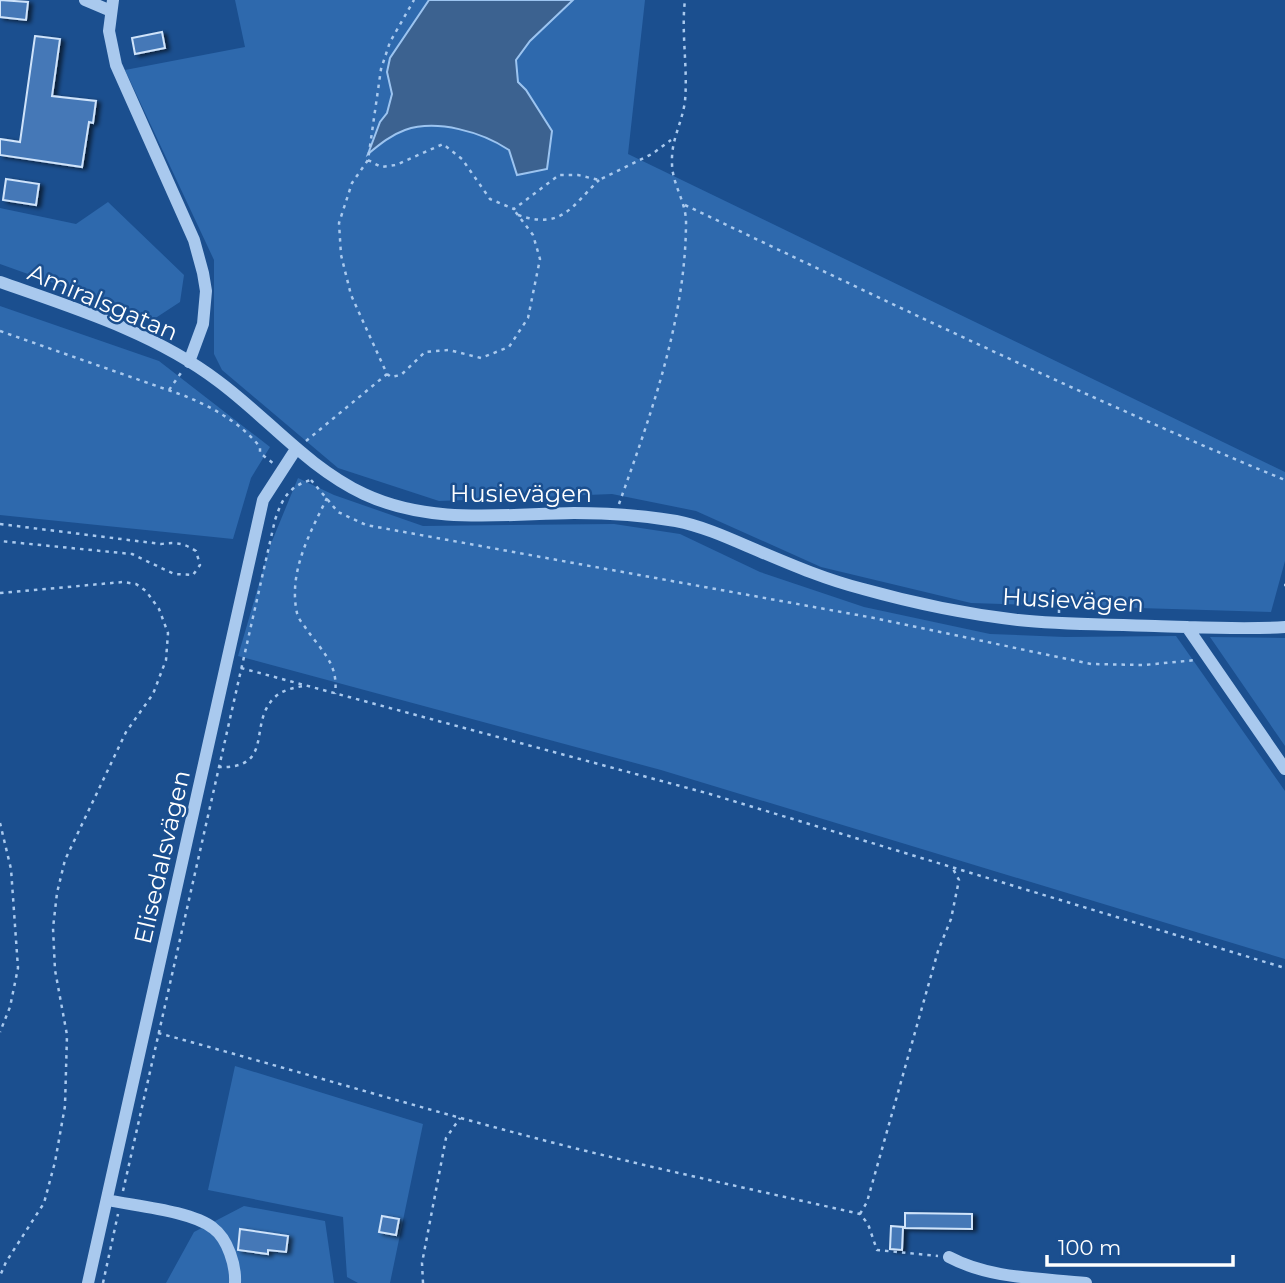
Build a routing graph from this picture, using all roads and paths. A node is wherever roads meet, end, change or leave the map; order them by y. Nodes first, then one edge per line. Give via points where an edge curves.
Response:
1 (85, 0) edge
2 (414, 0) edge
3 (685, 0) edge
4 (112, 6) edge
5 (672, 140) junction
6 (368, 160) junction
7 (599, 180) junction
8 (685, 205) junction
9 (514, 209) junction
10 (519, 215) junction
11 (0, 282) edge
12 (0, 331) edge
13 (189, 362) junction
14 (387, 374) junction
15 (169, 390) junction
16 (296, 449) junction
17 (283, 470) junction
18 (311, 480) dead end
19 (1285, 480) edge
20 (327, 499) junction
21 (619, 514) junction
22 (0, 524) edge
23 (0, 541) edge
24 (0, 593) edge
25 (1059, 596) dead end
26 (1058, 623) junction
27 (1187, 626) junction
28 (1285, 627) edge
29 (1207, 656) junction
30 (241, 668) junction
31 (303, 685) junction
32 (335, 694) junction
33 (218, 767) junction
34 (1285, 769) edge
35 (0, 823) edge
36 (952, 867) junction
37 (1285, 968) edge
38 (145, 1030) junction
39 (0, 1032) edge
40 (159, 1033) junction
41 (460, 1118) junction
42 (114, 1201) junction
43 (860, 1214) junction
44 (949, 1256) joint
45 (0, 1276) edge
46 (88, 1283) edge
47 (103, 1283) edge
48 (235, 1283) edge
49 (423, 1283) edge
50 (1086, 1283) edge

1 - 4 street
2 - 6 path via 381,69
3 - 5 path via 685,101
4 - 13 street via 109,31 116,65 194,240 203,273 203,324
5 - 7 path
5 - 8 path via 672,168
6 - 9 path via 381,167 396,165 443,144 462,159 490,199
6 - 14 path via 352,183 339,223 341,255 351,295
7 - 9 path via 559,175
7 - 10 path via 560,218 536,221
8 - 19 path via 1017,364
8 - 21 path via 676,314 655,401
9 - 10 path
10 - 14 path via 533,235 540,259 528,318 509,347 481,358 449,350 425,352 401,374
11 - 13 street, Amiralsgatan via 126,330
12 - 15 path
13 - 15 path
13 - 16 street, Husievägen via 252,408
14 - 16 path
15 - 17 path via 228,419
16 - 17 street, Elisedalsvägen
16 - 21 street, Husievägen via 363,493 412,510 467,516
17 - 30 path via 300,483 289,490 275,520
17 - 38 street, Elisedalsvägen via 263,500
18 - 20 path
20 - 29 path via 344,516 366,525 874,618 1091,664 1144,666
20 - 32 path via 301,553 297,615 332,665 337,678
21 - 26 street, Husievägen via 712,531 863,590 980,615
22 - 23 path via 173,542 196,551 200,565 192,575 174,574 132,554
24 - 45 path via 136,584 154,601 168,634 166,660 153,694 126,732 65,860 53,928 55,971 67,1035 65,1106 44,1203
25 - 26 path
26 - 27 street, Husievägen
27 - 28 street, Husievägen
27 - 29 street
29 - 34 street
30 - 31 path
30 - 33 path
31 - 32 path
31 - 33 path via 273,699 250,760
32 - 36 path via 710,794
33 - 40 path
35 - 39 path via 10,869 18,968
36 - 37 path
36 - 43 path via 959,880 951,919
38 - 40 path
38 - 42 street, Elisedalsvägen
40 - 41 path
40 - 42 path
41 - 43 path
41 - 49 path via 446,1139 422,1263
42 - 46 street, Elisedalsvägen
42 - 47 path
42 - 48 street via 193,1217 214,1228 232,1259
43 - 44 path via 877,1250
44 - 50 street via 966,1266 1001,1274

